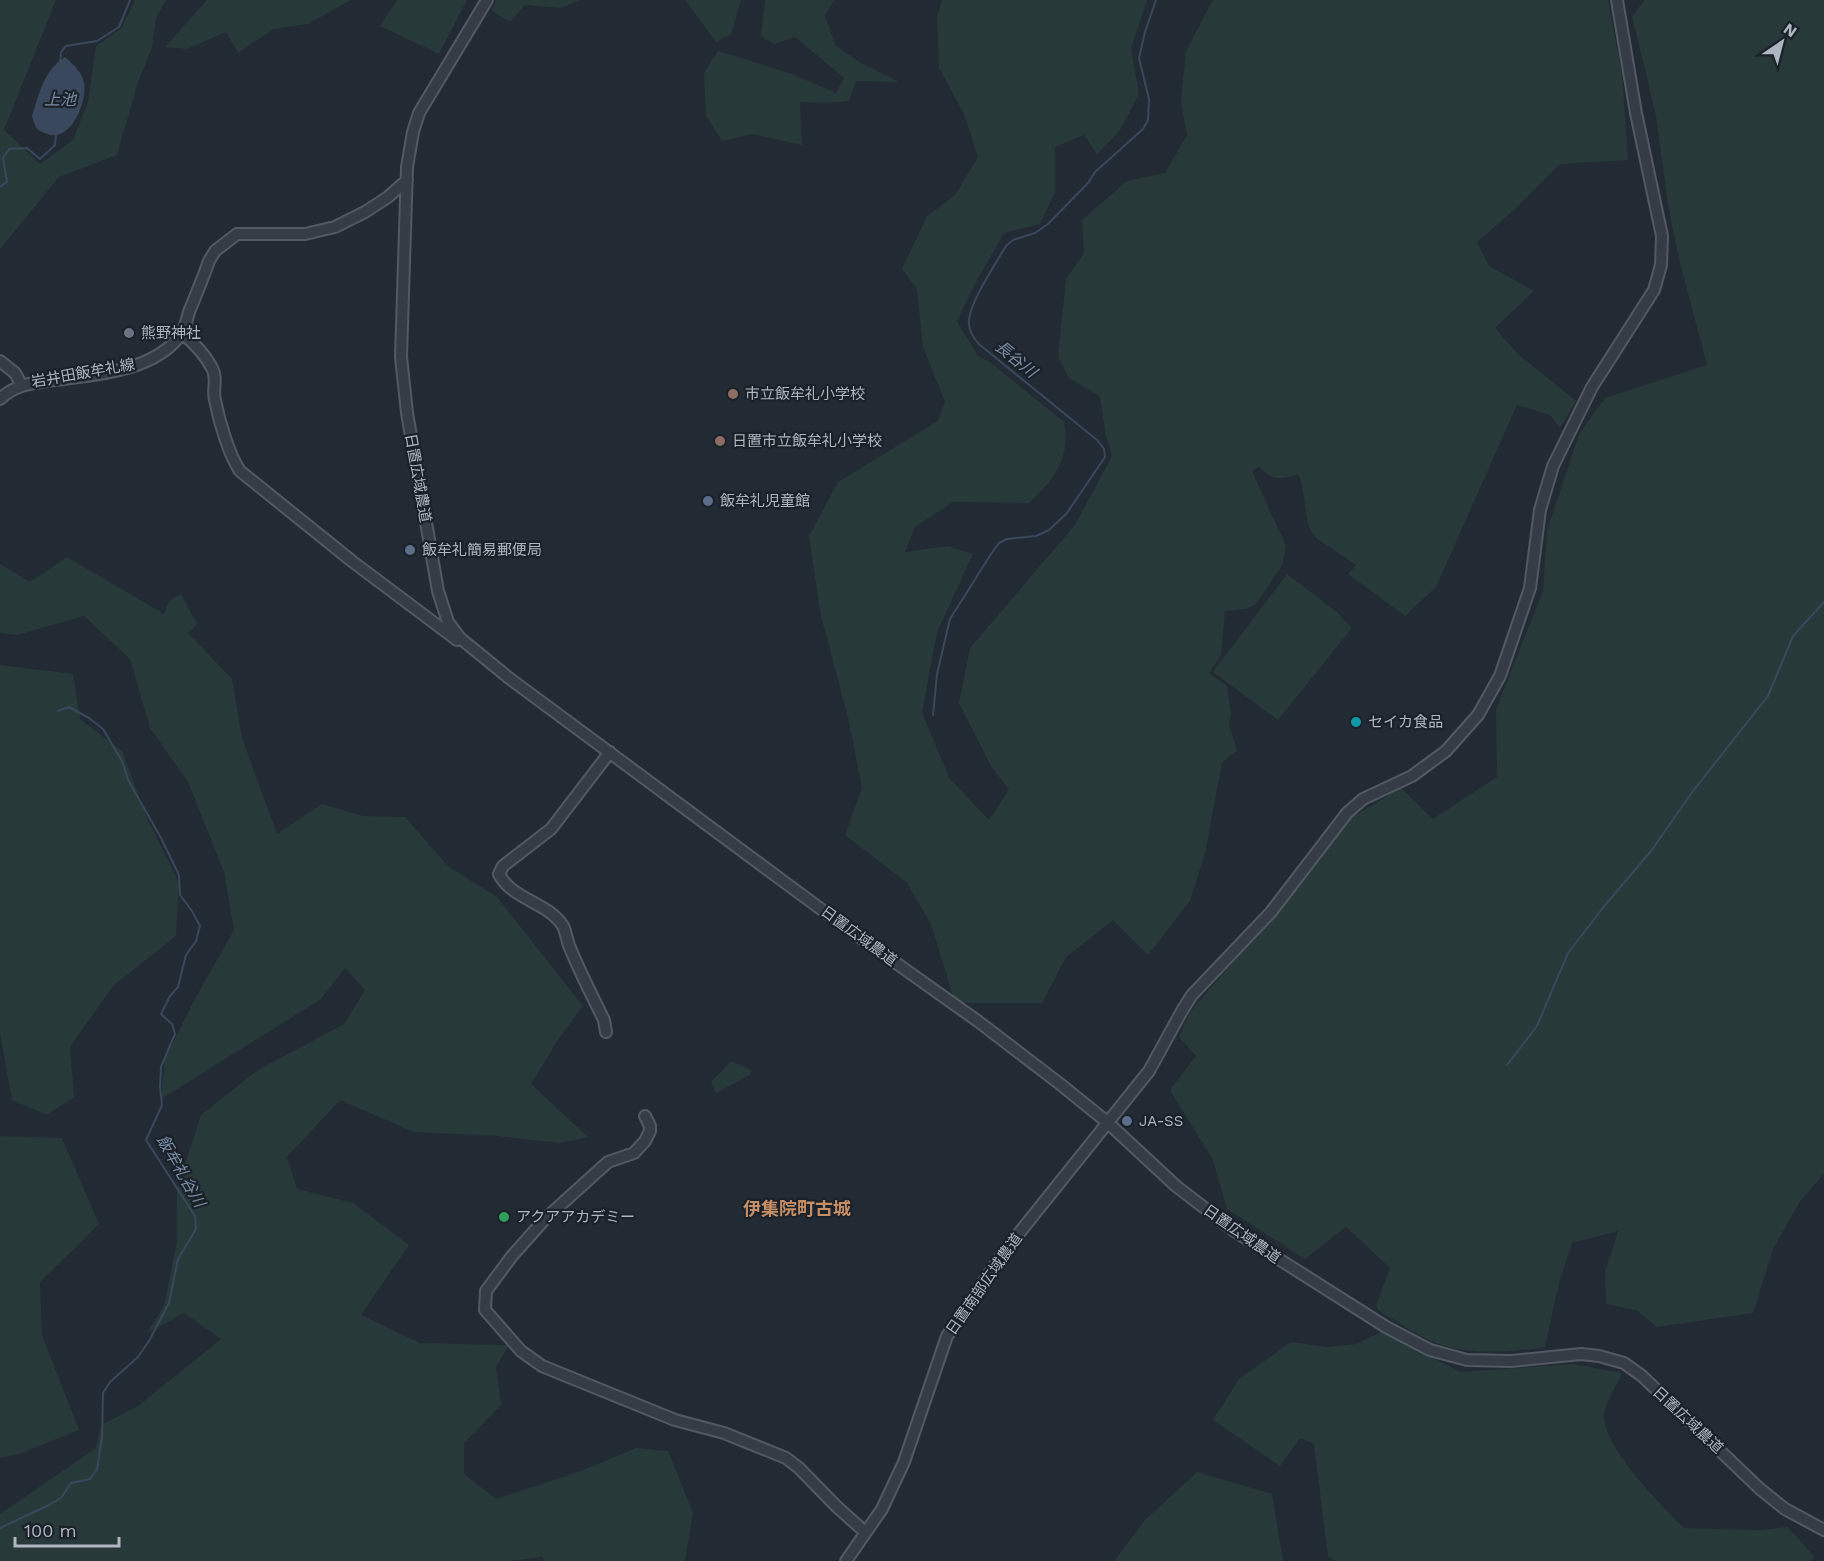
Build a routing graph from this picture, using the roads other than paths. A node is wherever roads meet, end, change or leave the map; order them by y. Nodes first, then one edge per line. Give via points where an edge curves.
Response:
1 (487, 0) edge
2 (1617, 0) edge
3 (407, 180) junction
4 (182, 333) junction
5 (0, 361) edge
6 (21, 384) junction
7 (0, 399) edge
8 (442, 624) junction
9 (610, 752) junction
10 (606, 1032) dead end
11 (645, 1116) dead end
12 (1107, 1122) junction
13 (1824, 1530) edge
14 (866, 1532) junction
15 (846, 1561) edge

1 - 3 street, 日置広域農道 via 419,112 409,151
2 - 12 street, 日置南部広域農道 via 1662,236 1661,265 1650,297 1592,387 1553,466 1540,510 1530,588 1500,676 1478,715 1446,751 1412,776 1363,799 1347,813 1271,912 1192,995 1149,1071
3 - 4 street, 岩井田飯牟礼線 via 373,207 335,227 305,234 237,234 215,251 209,261
3 - 8 street, 日置広域農道 via 402,374
4 - 6 street, 岩井田飯牟礼線 via 167,350 137,365
4 - 8 street, 日置広域農道 via 214,370 214,398 230,457 240,471 362,569
5 - 6 street
6 - 7 street, 岩井田飯牟礼線
8 - 9 street, 日置広域農道
9 - 10 street via 551,829 503,866 499,874 512,891 551,914 563,926
9 - 12 street, 日置広域農道 via 979,1022
11 - 14 street via 650,1126 645,1141 634,1153 608,1162 545,1219 486,1291 485,1310 521,1351 542,1366 675,1420 724,1433 786,1458
12 - 13 street, 日置広域農道 via 1176,1186 1233,1230 1414,1343 1467,1360 1581,1354 1624,1363 1760,1489 1785,1509
12 - 14 street, 日置南部広域農道 via 1004,1252 947,1336 904,1462 882,1509
14 - 15 street, 日置南部広域農道

